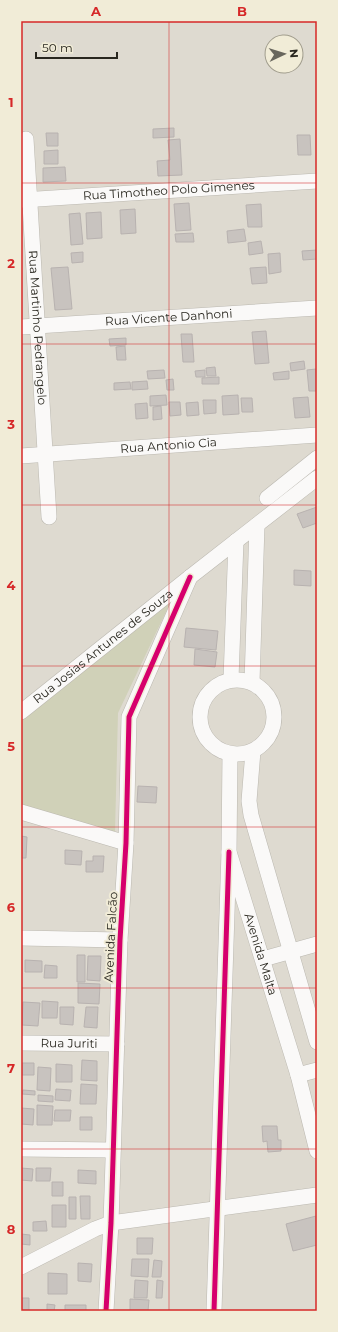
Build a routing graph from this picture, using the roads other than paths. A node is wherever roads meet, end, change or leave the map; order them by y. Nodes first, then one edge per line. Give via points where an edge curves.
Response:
1 (26, 139) dead end
2 (317, 181) edge
3 (26, 200) edge
4 (317, 308) edge
5 (38, 326) junction
6 (21, 327) edge
7 (317, 435) edge
8 (46, 454) junction
9 (21, 456) edge
10 (317, 458) edge
11 (317, 478) edge
12 (267, 498) dead end
13 (49, 517) dead end
14 (257, 525) junction
15 (236, 541) junction
16 (190, 577) junction
17 (232, 679) junction
18 (252, 682) junction
19 (21, 712) edge
20 (253, 751) junction
21 (230, 754) junction
22 (21, 812) edge
23 (126, 843) junction
24 (229, 852) junction
25 (21, 938) edge
26 (120, 940) junction
27 (317, 944) edge
28 (291, 951) junction
29 (263, 959) junction
30 (317, 1042) edge
31 (21, 1043) edge
32 (117, 1044) junction
33 (317, 1070) edge
34 (298, 1075) junction
35 (21, 1149) edge
36 (113, 1150) junction
37 (317, 1151) edge
38 (317, 1196) edge
39 (217, 1209) junction
40 (111, 1223) junction
41 (21, 1267) edge
42 (106, 1311) edge
43 (214, 1311) edge

1 - 3 street, Rua Martinho Pedrangelo
2 - 3 street, Rua Timotheo Polo Gimenes
3 - 5 street, Rua Martinho Pedrangelo
4 - 5 street, Rua Vicente Danhoni
5 - 6 street, Rua Vicente Danhoni
5 - 8 street, Rua Martinho Pedrangelo
7 - 8 street, Rua Antonio Cia
8 - 9 street, Rua Antonio Cia
8 - 13 street, Rua Martinho Pedrangelo
10 - 12 street
11 - 14 street, Rua Josias Antunes de Souza
14 - 15 street, Rua Josias Antunes de Souza
14 - 18 street
15 - 16 street, Rua Josias Antunes de Souza
15 - 17 street
16 - 19 street, Rua Josias Antunes de Souza
16 - 23 street, Avenida Falcão via 129,716
17 - 18 street
17 - 21 street via 216,685 208,694 202,704 200,720 209,742
18 - 20 street via 269,697 273,704 275,720 266,741
20 - 21 street
20 - 28 street via 249,801 251,815
21 - 24 street, Avenida Malta
22 - 23 street
23 - 26 street, Avenida Falcão
24 - 29 street, Avenida Malta
24 - 39 street
25 - 26 street
26 - 32 street, Avenida Falcão
27 - 28 street
28 - 29 street
28 - 30 street
29 - 34 street, Avenida Malta
31 - 32 street, Rua Juriti
32 - 36 street, Avenida Falcão
33 - 34 street
34 - 37 street, Avenida Malta
35 - 36 street
36 - 40 street, Avenida Falcão
38 - 39 street
39 - 40 street
39 - 43 street
40 - 41 street
40 - 42 street, Avenida Falcão

